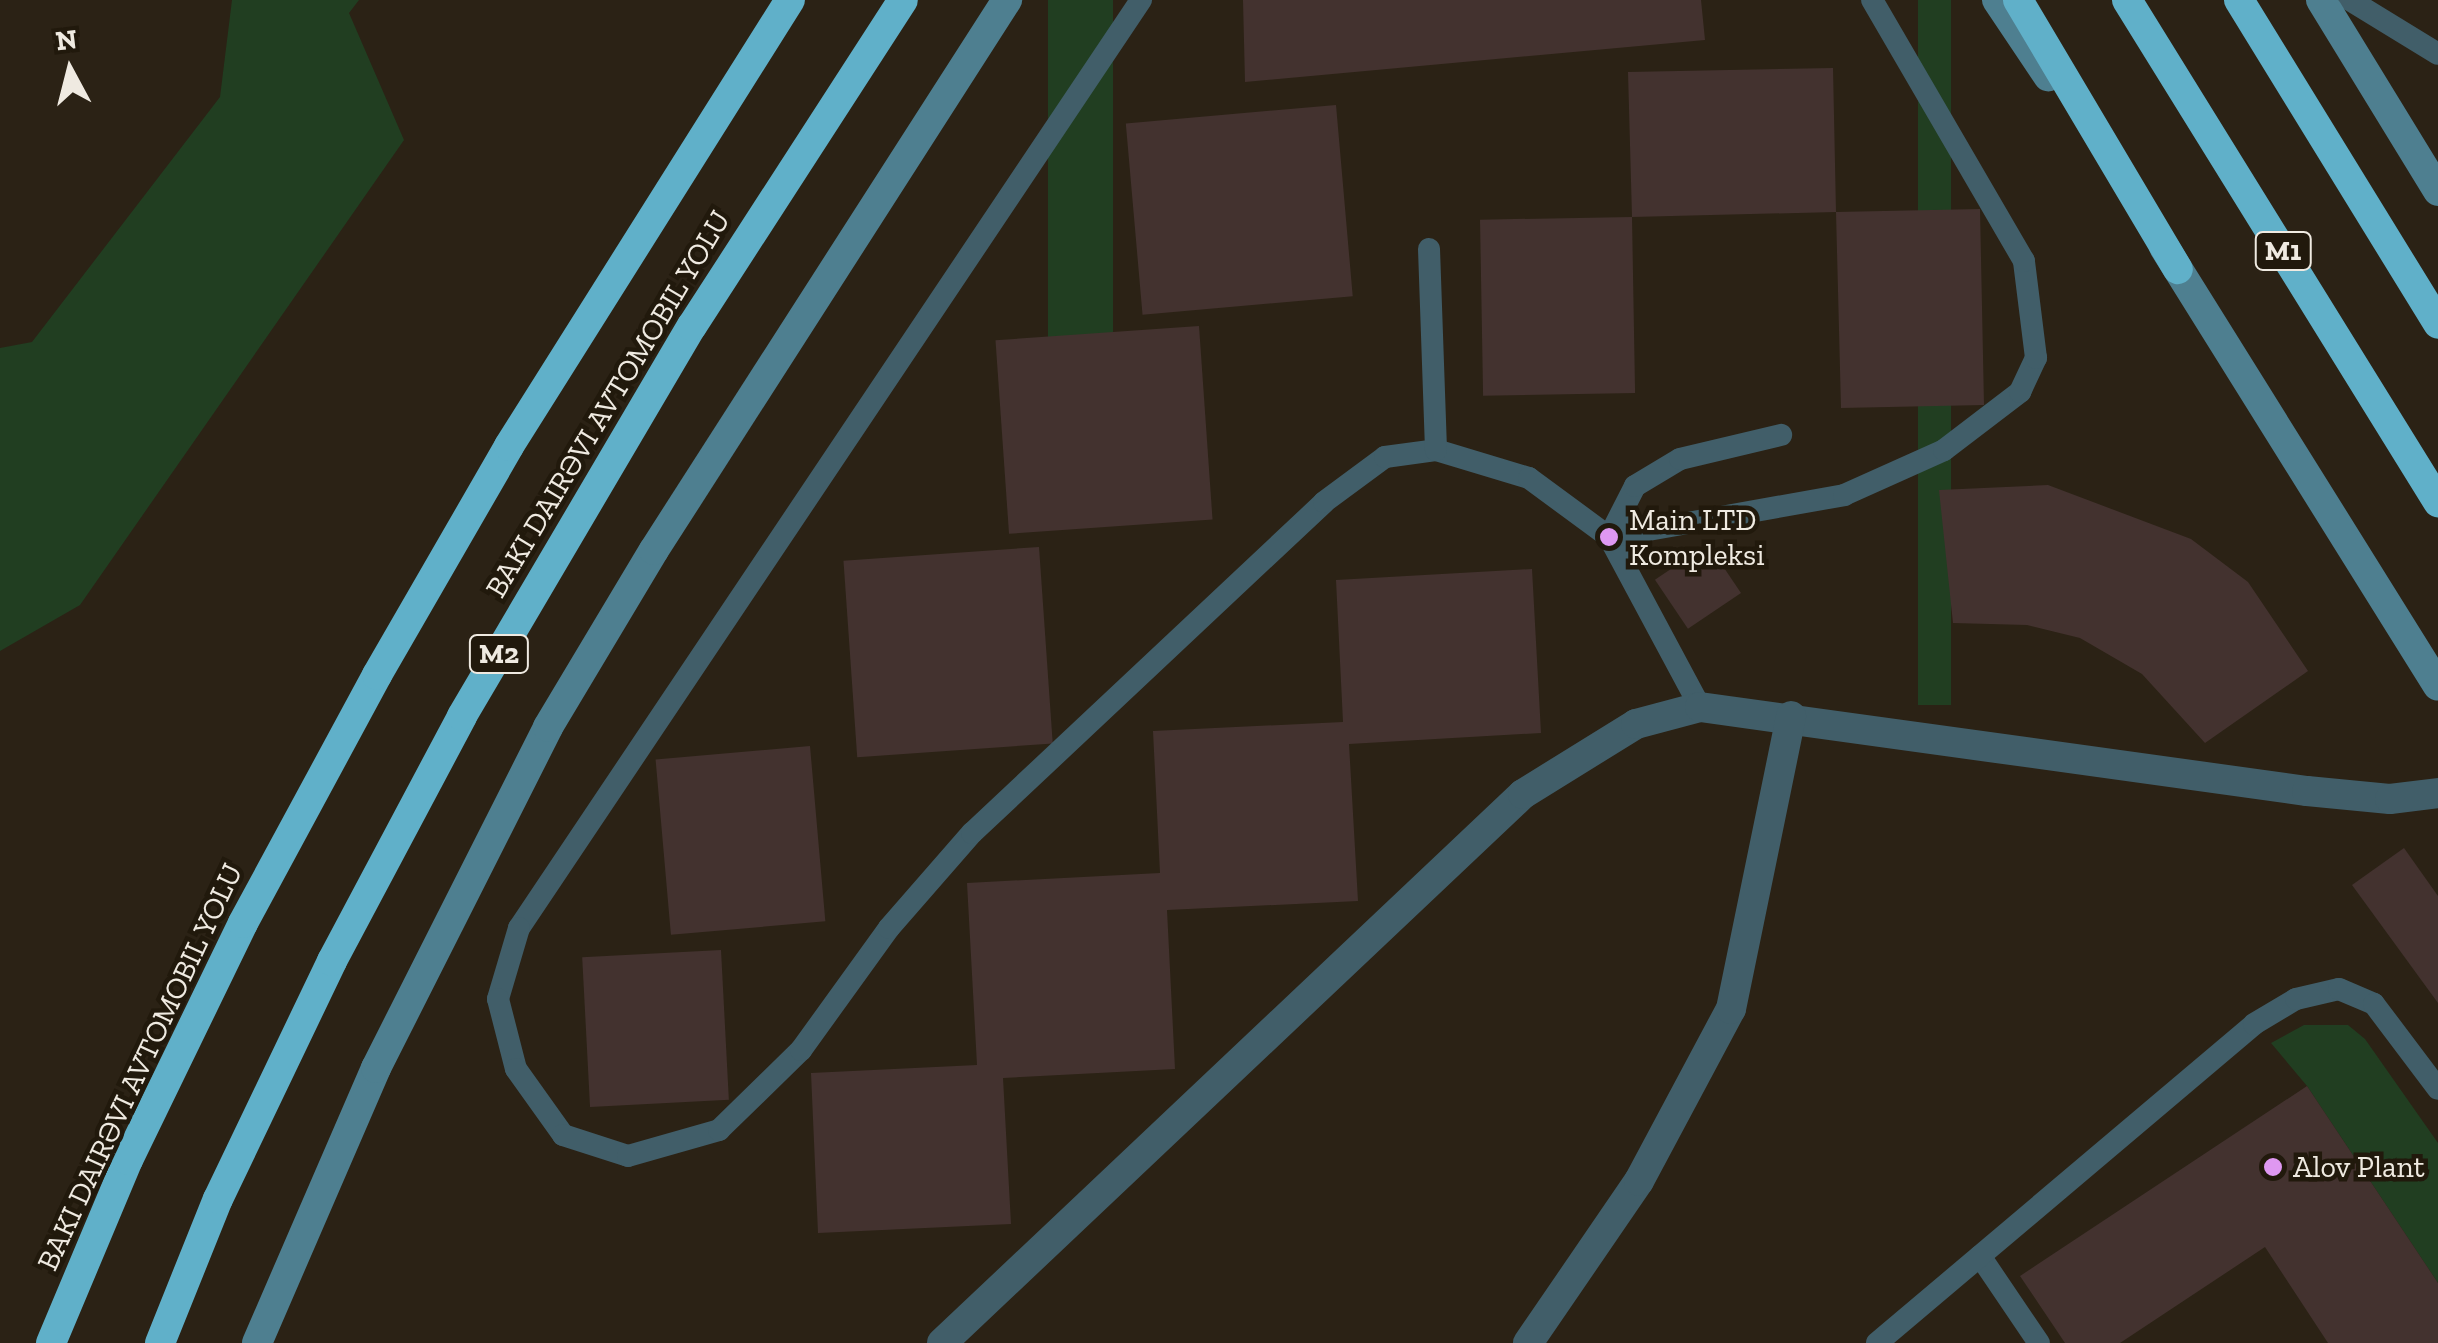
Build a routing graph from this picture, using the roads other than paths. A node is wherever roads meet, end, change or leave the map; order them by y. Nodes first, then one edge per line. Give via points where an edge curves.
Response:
1 (790, 0) edge
2 (903, 0) edge
3 (1007, 0) edge
4 (1141, 0) edge
5 (1872, 0) edge
6 (1997, 0) edge
7 (2018, 0) edge
8 (2128, 0) edge
9 (2239, 0) edge
10 (2320, 0) edge
11 (2350, 0) edge
12 (2438, 54) edge
13 (2438, 190) edge
14 (1430, 249) dead end
15 (2178, 269) junction
16 (2438, 324) edge
17 (1781, 435) dead end
18 (1436, 450) junction
19 (2438, 502) edge
20 (1609, 536) junction
21 (2438, 686) edge
22 (1700, 707) junction
23 (1791, 716) junction
24 (2438, 793) edge
25 (2438, 1089) edge
26 (1980, 1256) junction
27 (948, 1341) edge
28 (50, 1343) edge
29 (160, 1343) edge
30 (257, 1343) edge
31 (1528, 1343) edge
32 (1877, 1343) edge
33 (2039, 1343) edge

1 - 28 highway via 508,446 377,675 227,957 128,1160
2 - 29 highway, M2 via 692,326 462,716 324,978 218,1200
3 - 30 main road via 548,727 376,1068
4 - 18 lane via 519,928 498,999 516,1069 563,1135 628,1156 719,1130 801,1050 889,928 972,833 1324,502 1385,457
5 - 20 lane via 2024,261 2036,358 2020,392 1944,450 1844,494
6 - 15 main road
7 - 15 highway
8 - 19 highway, M1
9 - 16 highway
10 - 13 main road
11 - 12 lane
14 - 18 lane
15 - 21 main road
17 - 20 lane via 1680,460 1635,486
18 - 20 lane via 1529,478
20 - 22 lane
22 - 23 street
22 - 27 street via 1636,724 1523,794
23 - 24 street via 2307,791 2390,799
23 - 31 street via 1731,1008 1639,1180
25 - 26 lane via 2374,1004 2339,989 2296,999 2254,1024
26 - 32 lane
26 - 33 lane

